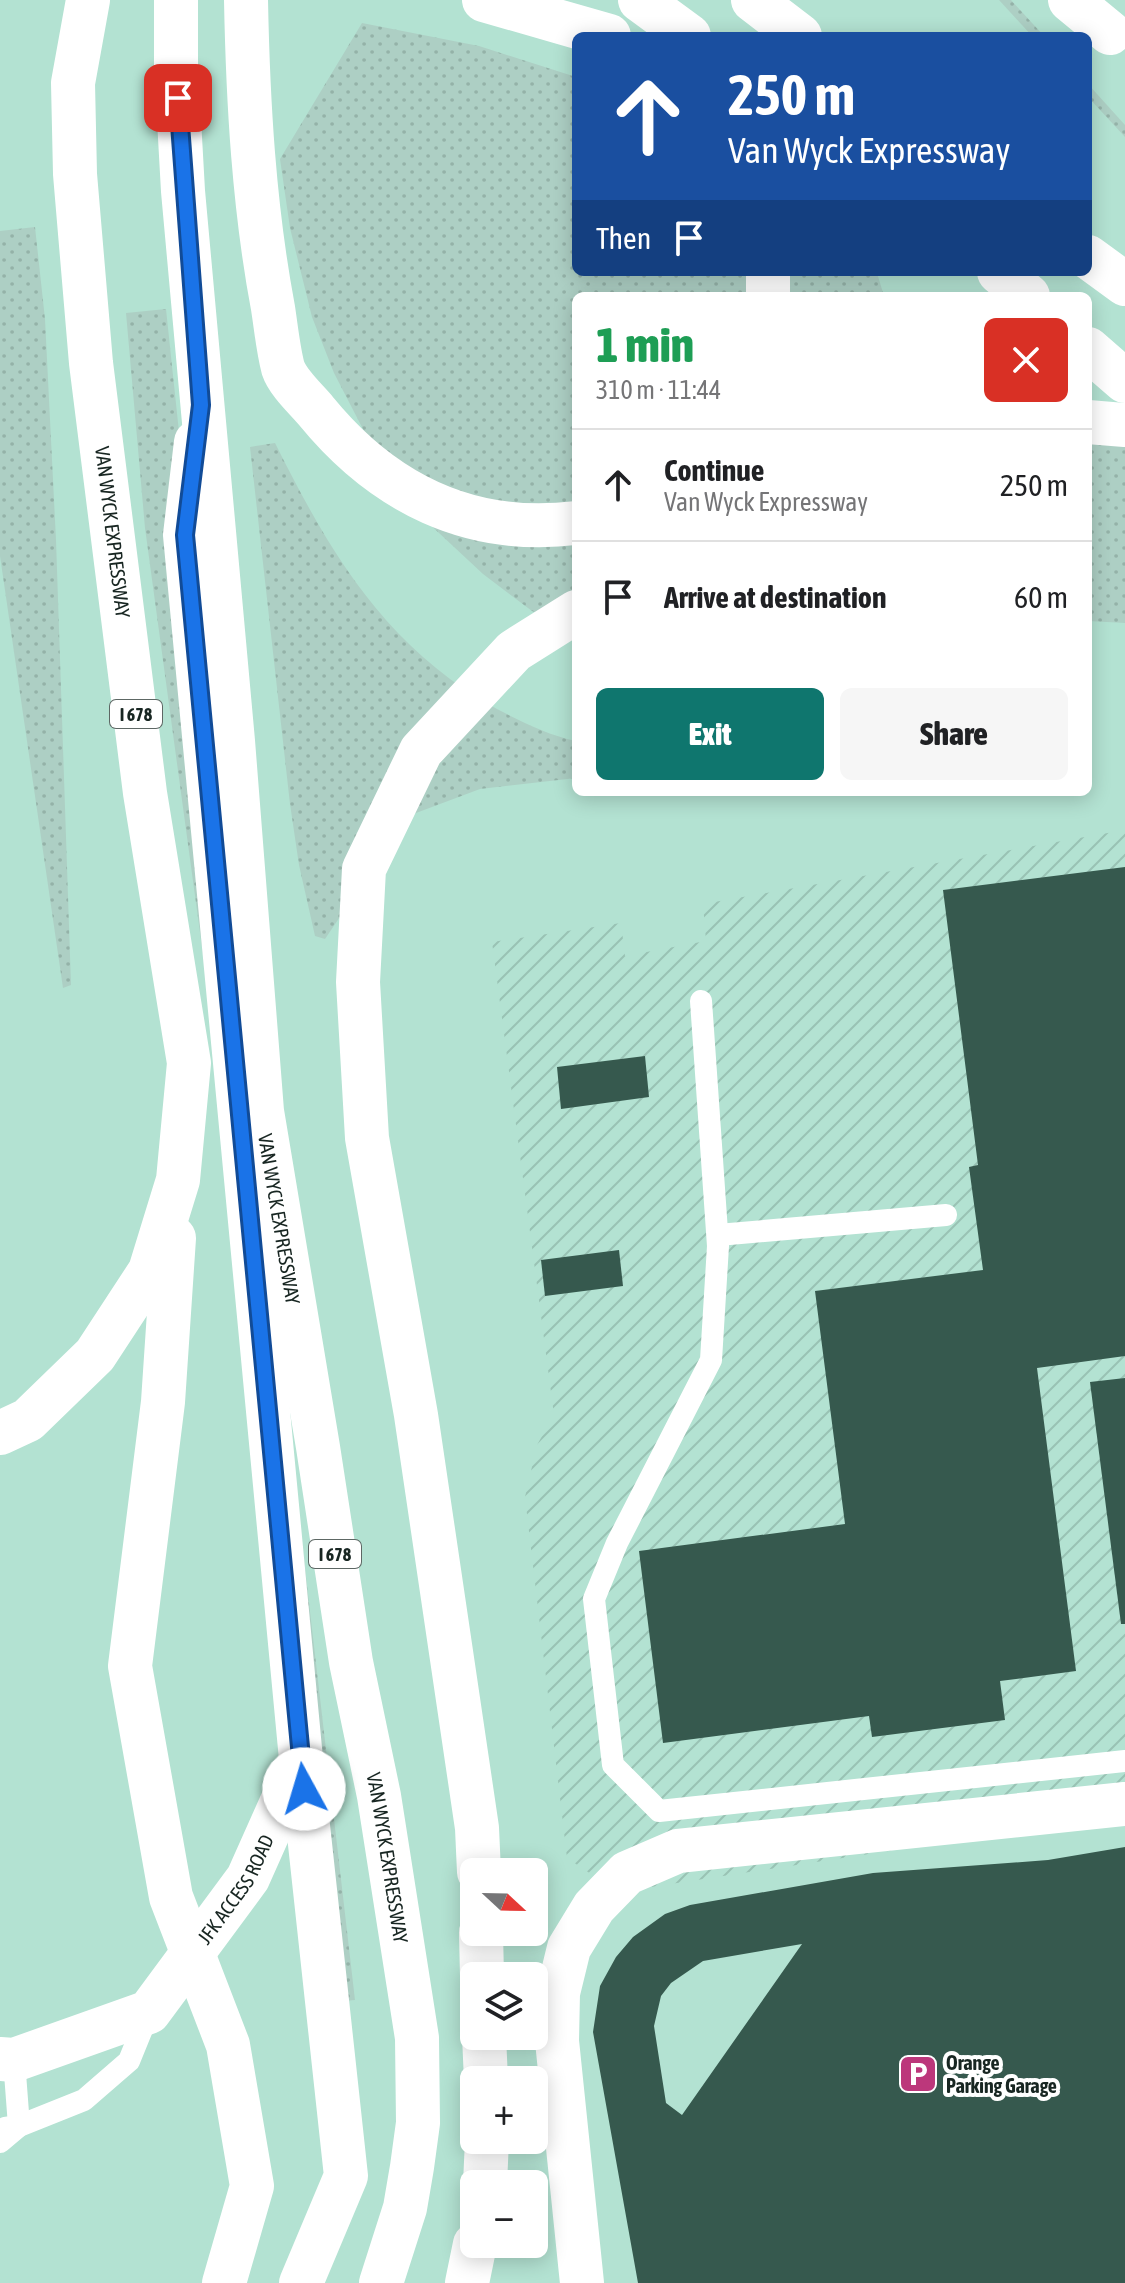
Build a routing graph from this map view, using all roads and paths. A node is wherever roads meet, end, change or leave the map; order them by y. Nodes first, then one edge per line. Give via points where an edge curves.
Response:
1 (70, 0) edge
2 (88, 0) edge
3 (176, 0) edge
4 (246, 0) edge
5 (484, 0) edge
6 (640, 0) edge
7 (670, 0) edge
8 (753, 0) edge
9 (1070, 0) edge
10 (595, 32) edge
11 (684, 32) edge
12 (687, 32) edge
13 (795, 32) edge
14 (1111, 32) edge
15 (73, 83) junction
16 (1092, 260) edge
17 (1004, 276) edge
18 (1125, 284) edge
19 (1023, 292) edge
20 (1092, 352) edge
21 (1125, 381) edge
22 (201, 405) junction
23 (1092, 422) edge
24 (1125, 425) edge
25 (572, 523) edge
26 (572, 615) edge
27 (701, 1001) dead end
28 (178, 1180) junction
29 (946, 1215) dead end
30 (718, 1235) junction
31 (0, 1433) edge
32 (301, 1759) junction
33 (1125, 1761) edge
34 (1125, 1804) edge
35 (478, 1858) edge
36 (149, 2012) junction
37 (7, 2060) edge
38 (10, 2128) edge
39 (0, 2142) edge
40 (472, 2258) edge
41 (581, 2281) edge
42 (224, 2283) edge
43 (301, 2283) edge
44 (381, 2283) edge
45 (467, 2283) edge

1 - 15 main road
2 - 15 main road, VAN WYCK EXPRESSWAY / I 678
3 - 22 main road, VAN WYCK EXPRESSWAY / I 678 via 179,130
4 - 25 main road via 248,95 264,262 284,371 338,438 376,471 431,503 485,522 541,527
5 - 10 main road
6 - 11 main road
7 - 12 main road
8 - 13 main road
9 - 14 main road
15 - 28 main road, VAN WYCK EXPRESSWAY / I 678 via 91,363 145,793 189,1063
16 - 18 main road
17 - 19 main road
20 - 21 main road
22 - 32 main road, JFK ACCESS ROAD via 185,535
22 - 44 main road, VAN WYCK EXPRESSWAY / I 678 via 262,1111 417,2038 418,2123 405,2208
23 - 24 main road
26 - 35 main road via 514,651 421,751 364,869 358,982 367,1138 416,1415
27 - 30 lane
28 - 31 main road via 150,1271 95,1355 28,1420
28 - 42 main road via 163,1402 130,1666 171,1897 228,2045 252,2186
29 - 30 lane
30 - 33 lane via 711,1360 594,1599 613,1765 659,1811
32 - 36 main road, JFK ACCESS ROAD via 248,1878
32 - 43 main road via 346,2176
34 - 41 main road via 678,1851 627,1873 594,1907 569,1948 558,1993 557,2041
36 - 37 main road
36 - 38 lane via 129,2061 96,2090 84,2100
37 - 38 lane
38 - 39 lane
40 - 45 main road

